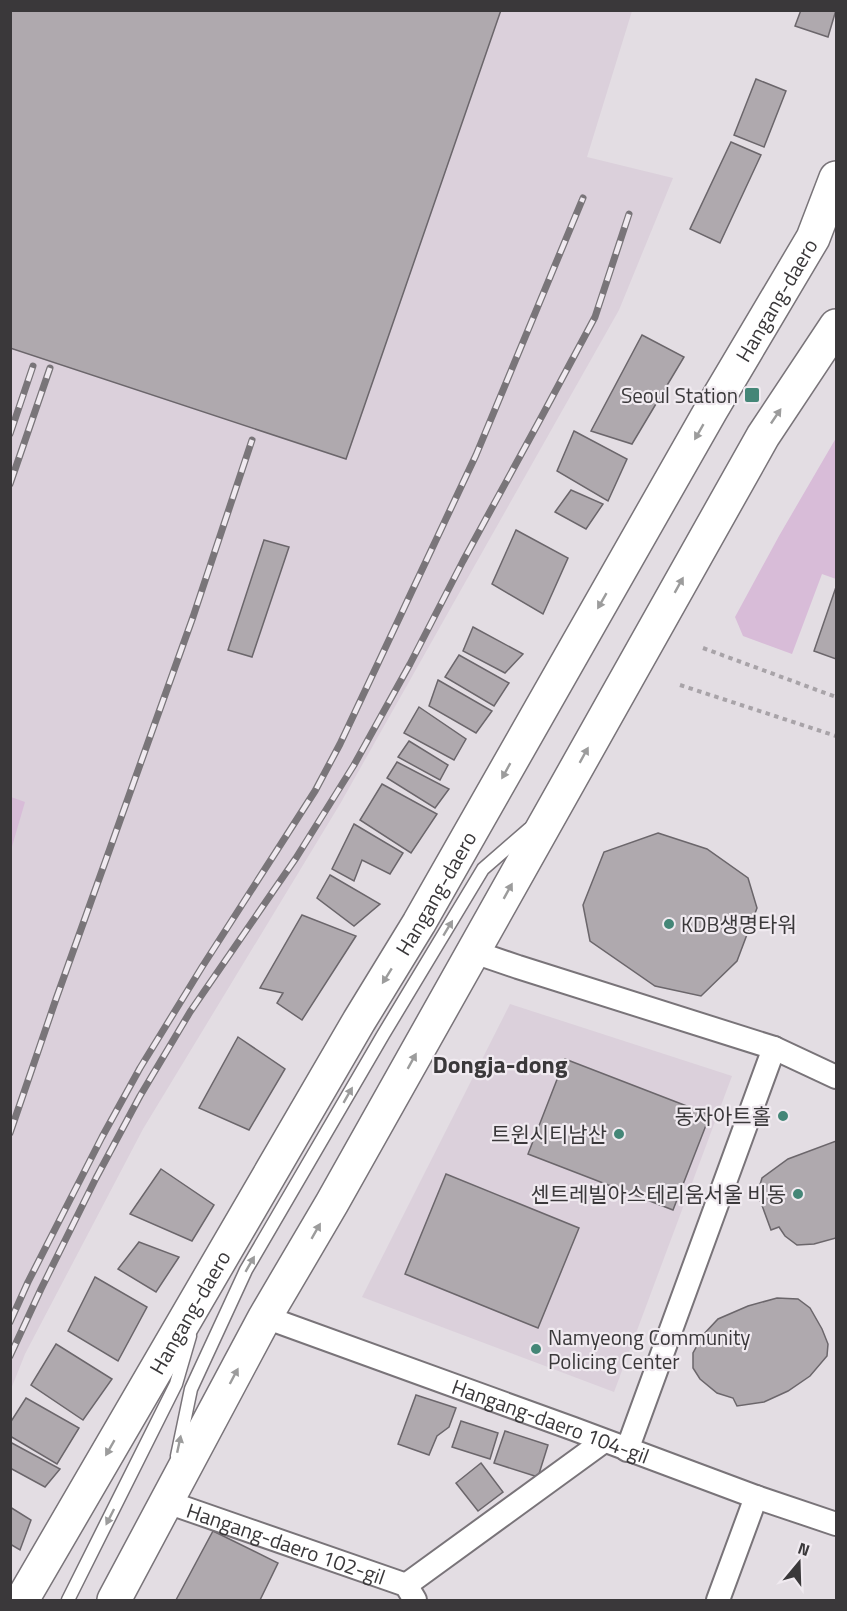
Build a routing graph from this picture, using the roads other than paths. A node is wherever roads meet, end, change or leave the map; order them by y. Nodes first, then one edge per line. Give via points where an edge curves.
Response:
1 (837, 178) edge
2 (837, 326) edge
3 (555, 806) junction
4 (474, 952) junction
5 (774, 1048) junction
6 (837, 1077) edge
7 (203, 1289) junction
8 (265, 1317) junction
9 (604, 1441) junction
10 (627, 1450) junction
11 (756, 1497) junction
12 (167, 1502) junction
13 (837, 1524) edge
14 (411, 1593) edge
15 (22, 1600) edge
16 (68, 1600) edge
17 (114, 1600) edge
18 (718, 1600) edge

1 -> 7 main road, Hangang-daero via 813,238 419,923
3 -> 2 main road via 763,436
4 -> 3 main road
12 -> 3 lane via 191,1389 246,1270 483,869
4 - 5 street
8 -> 4 main road
5 - 6 street
5 - 10 street
7 -> 15 main road, Hangang-daero
7 -> 16 lane via 176,1384
8 - 9 street, Hangang-daero 104-gil
12 -> 8 main road
9 - 10 street, Hangang-daero 104-gil
9 - 14 street, Hangang-daero 102-gil
10 - 11 street, Hangang-daero 104-gil
11 - 13 street, Hangang-daero 104-gil
11 - 18 street
12 - 14 street, Hangang-daero 102-gil
12 - 17 main road

